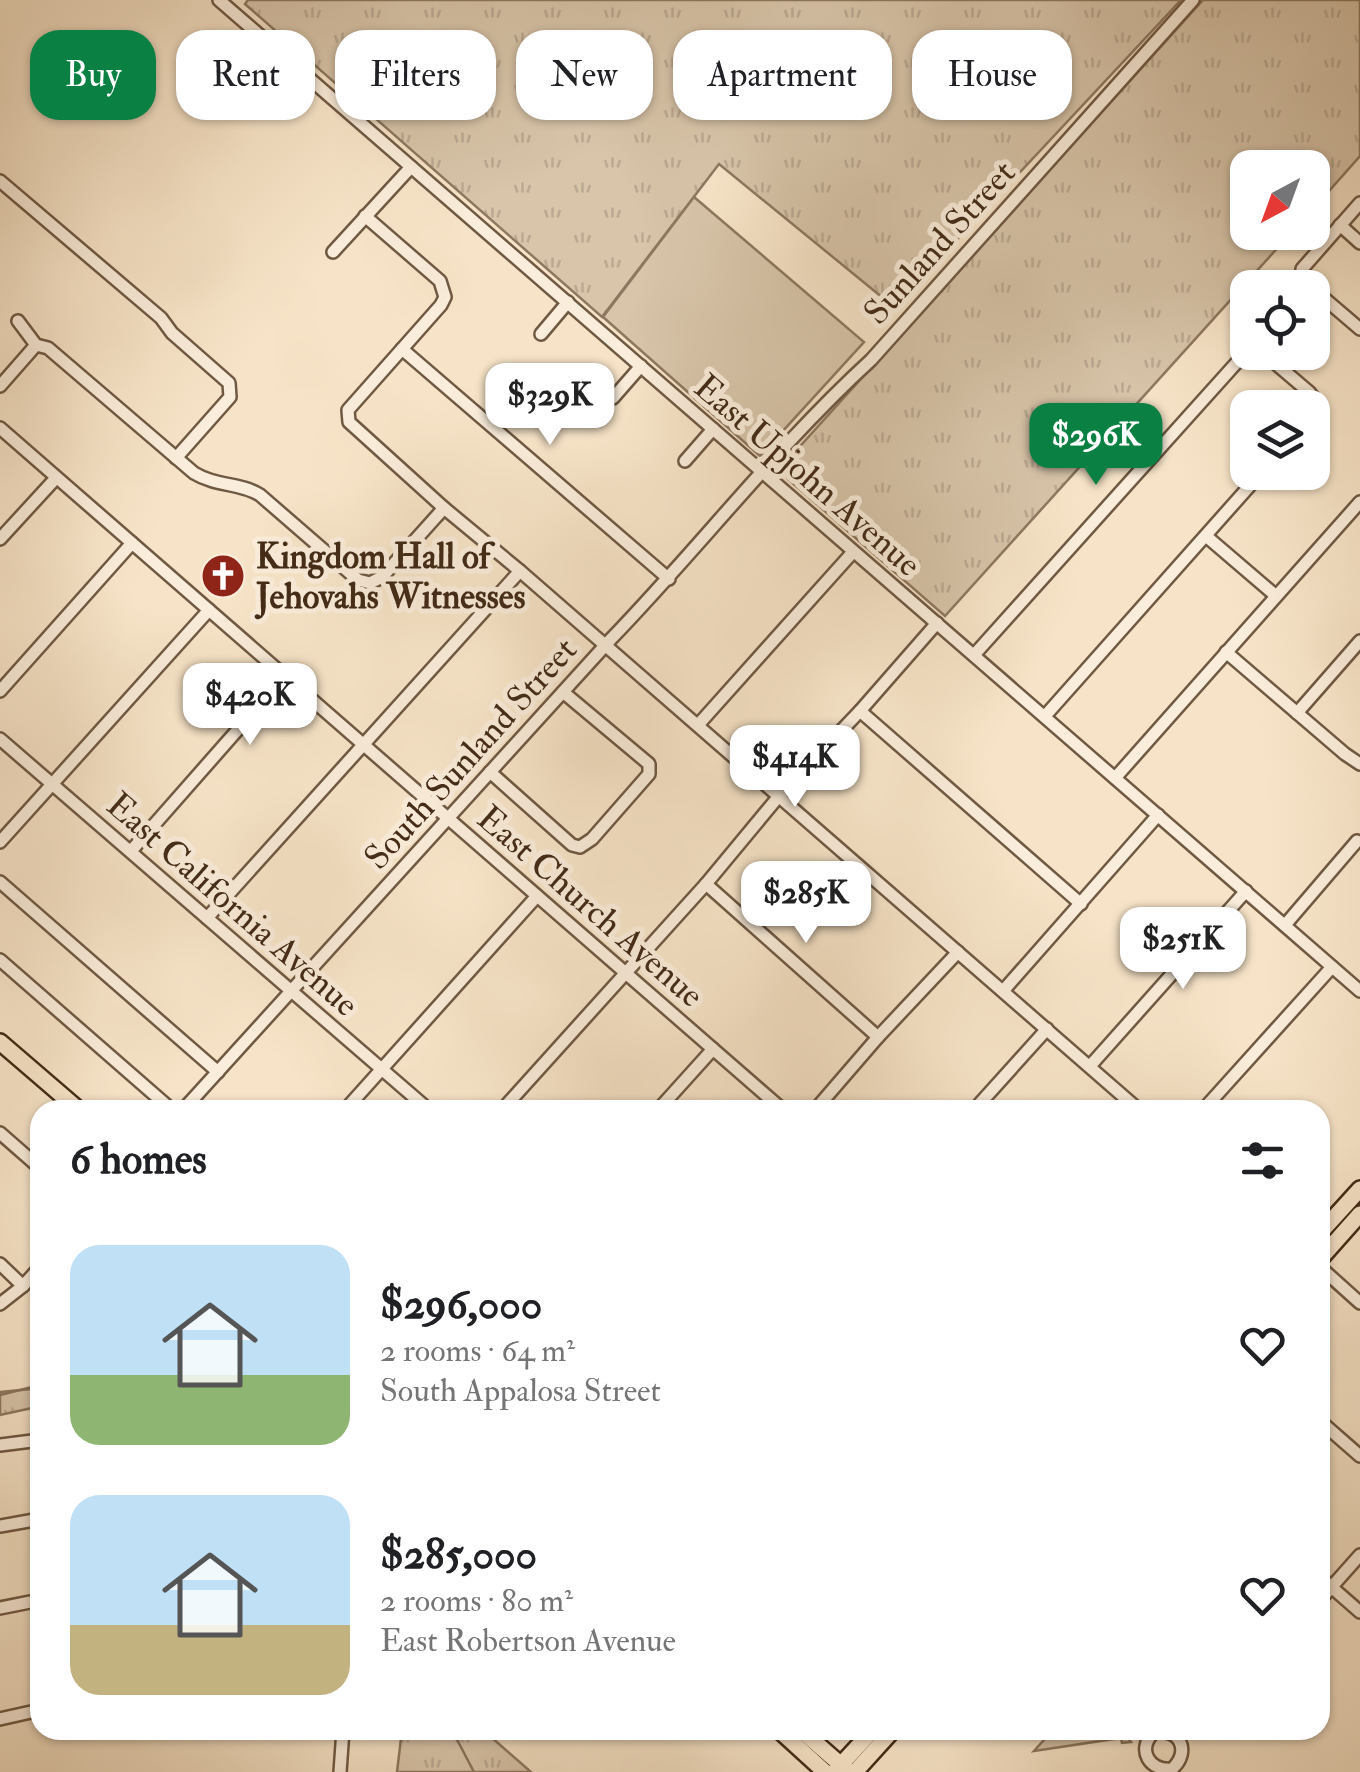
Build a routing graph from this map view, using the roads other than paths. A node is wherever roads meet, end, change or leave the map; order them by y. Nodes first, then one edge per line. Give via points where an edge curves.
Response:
1 (219, 0) edge
2 (1194, 0) edge
3 (411, 167) junction
4 (2, 186) edge
5 (1360, 203) edge
6 (365, 216) junction
7 (1340, 225) junction
8 (1360, 243) edge
9 (334, 252) dead end
10 (1302, 270) edge
11 (568, 302) junction
12 (1330, 303) edge
13 (18, 322) dead end
14 (1360, 329) edge
15 (540, 334) dead end
16 (36, 345) junction
17 (402, 349) junction
18 (641, 366) junction
19 (1230, 370) edge
20 (1284, 370) edge
21 (0, 386) edge
22 (1308, 390) edge
23 (612, 398) dead end
24 (0, 428) edge
25 (713, 429) junction
26 (176, 458) junction
27 (685, 461) dead end
28 (762, 472) junction
29 (56, 478) junction
30 (1246, 490) edge
31 (1360, 502) edge
32 (441, 512) junction
33 (1206, 536) junction
34 (0, 539) edge
35 (132, 543) junction
36 (853, 552) junction
37 (520, 571) junction
38 (670, 579) junction
39 (1276, 596) junction
40 (208, 610) junction
41 (937, 623) junction
42 (1360, 642) edge
43 (606, 646) junction
44 (1226, 652) junction
45 (974, 655) junction
46 (285, 676) junction
47 (0, 691) edge
48 (563, 692) junction
49 (860, 711) junction
50 (1296, 712) junction
51 (1044, 716) junction
52 (698, 725) junction
53 (0, 739) edge
54 (363, 743) junction
55 (1360, 764) edge
56 (490, 772) junction
57 (1115, 778) junction
58 (52, 783) junction
59 (779, 796) junction
60 (1158, 815) junction
61 (448, 818) junction
62 (0, 842) edge
63 (1357, 842) dead end
64 (131, 851) junction
65 (0, 882) edge
66 (706, 884) junction
67 (1246, 891) junction
68 (537, 896) junction
69 (1081, 904) junction
70 (207, 918) junction
71 (1284, 925) junction
72 (958, 952) junction
73 (0, 960) edge
74 (1332, 967) junction
75 (626, 973) junction
76 (291, 990) junction
77 (1003, 990) junction
78 (1360, 991) edge
79 (1047, 1029) junction
80 (878, 1037) junction
81 (0, 1042) edge
82 (713, 1050) junction
83 (1090, 1066) junction
84 (382, 1069) junction
85 (218, 1072) junction
86 (67, 1100) edge
87 (161, 1100) edge
88 (192, 1100) edge
89 (354, 1100) edge
90 (418, 1100) edge
91 (511, 1100) edge
92 (667, 1100) edge
93 (771, 1100) edge
94 (824, 1100) edge
95 (983, 1100) edge
96 (1129, 1100) edge
97 (1212, 1100) edge
98 (0, 1133) edge
99 (30, 1159) edge
100 (1360, 1188) edge
101 (1360, 1214) edge
102 (1330, 1221) edge
103 (1330, 1248) edge
104 (0, 1264) edge
105 (1330, 1276) edge
106 (30, 1278) edge
107 (23, 1286) junction
108 (1360, 1303) edge
109 (0, 1304) edge
110 (1330, 1430) edge
111 (30, 1441) edge
112 (0, 1445) edge
113 (1360, 1456) edge
114 (30, 1522) edge
115 (0, 1526) edge
116 (1360, 1555) edge
117 (1332, 1587) joint
118 (30, 1602) edge
119 (0, 1608) edge
120 (1360, 1612) edge
121 (30, 1712) edge
122 (0, 1720) edge
123 (343, 1740) edge
124 (794, 1740) edge
125 (812, 1740) edge
126 (862, 1740) edge
127 (880, 1740) edge
128 (840, 1770) edge
129 (340, 1772) edge

1 - 3 street, East Upjohn Avenue
2 - 28 street, Sunland Street
3 - 6 street
3 - 11 street, East Upjohn Avenue
4 - 26 street via 229,383 230,397
5 - 7 street
6 - 9 street
6 - 17 street via 442,284 441,305
7 - 8 street
7 - 10 street
11 - 15 street
11 - 18 street, East Upjohn Avenue
12 - 14 street
13 - 16 street
16 - 21 street
16 - 26 street via 48,348
17 - 32 street via 347,413 349,422
17 - 38 street
18 - 23 street
18 - 25 street, East Upjohn Avenue
19 - 45 street
20 - 22 street
24 - 29 street, East Church Avenue
25 - 27 street
25 - 28 street, East Upjohn Avenue
26 - 32 street via 206,480 260,494 358,580 370,583
28 - 36 street, East Upjohn Avenue
28 - 38 street, South Sunland Street
29 - 34 street
29 - 35 street, East Church Avenue
30 - 33 street
31 - 39 street
32 - 37 street
33 - 39 street
33 - 51 street
35 - 40 street, East Church Avenue
35 - 47 street
36 - 41 street, East Upjohn Avenue
36 - 52 street
37 - 43 street
37 - 54 street
38 - 43 street, South Sunland Street
39 - 44 street
40 - 46 street, East Church Avenue
40 - 58 street
41 - 45 street, East Upjohn Avenue
41 - 49 street
42 - 50 street
43 - 48 street, South Sunland Street
43 - 52 street
44 - 50 street
44 - 57 street
45 - 51 street, East Upjohn Avenue
46 - 54 street, East Church Avenue
46 - 64 street
48 - 56 street, South Sunland Street
48 - 56 street via 649,764 592,839 572,845
49 - 59 street
49 - 69 street
50 - 55 street
51 - 57 street, East Upjohn Avenue
52 - 59 street
53 - 58 street, East California Avenue
54 - 61 street, East Church Avenue
54 - 70 street
56 - 61 street, South Sunland Street
57 - 60 street, East Upjohn Avenue
58 - 62 street
58 - 64 street, East California Avenue
59 - 66 street
59 - 72 street
60 - 67 street, East Upjohn Avenue
60 - 69 street
61 - 68 street, East Church Avenue
61 - 76 street, South Sunland Street
63 - 71 street
64 - 70 street, East California Avenue
65 - 85 street
66 - 75 street
66 - 80 street
67 - 71 street, East Upjohn Avenue
67 - 83 street
68 - 75 street, East Church Avenue
68 - 84 street
69 - 77 street
70 - 76 street, East California Avenue
71 - 74 street, East Upjohn Avenue
72 - 77 street
72 - 80 street
73 - 87 street
74 - 78 street, East Upjohn Avenue
74 - 97 street
75 - 82 street, East Church Avenue
75 - 91 street
76 - 84 street, East California Avenue
76 - 85 street, South Sunland Street
77 - 79 street
79 - 83 street
79 - 95 street
80 - 94 street
81 - 86 main road
82 - 92 street
82 - 93 street, East Church Avenue
83 - 96 street
84 - 89 street
84 - 90 street, East California Avenue
85 - 88 street
98 - 99 street
100 - 102 main road
101 - 103 main road
104 - 107 street
105 - 108 street
106 - 107 street
107 - 109 street
110 - 113 street
111 - 112 street
114 - 115 street
116 - 117 street
117 - 120 street
118 - 119 street
121 - 122 street
123 - 129 street
124 - 128 main road
125 - 128 main road
126 - 128 main road
127 - 128 main road

